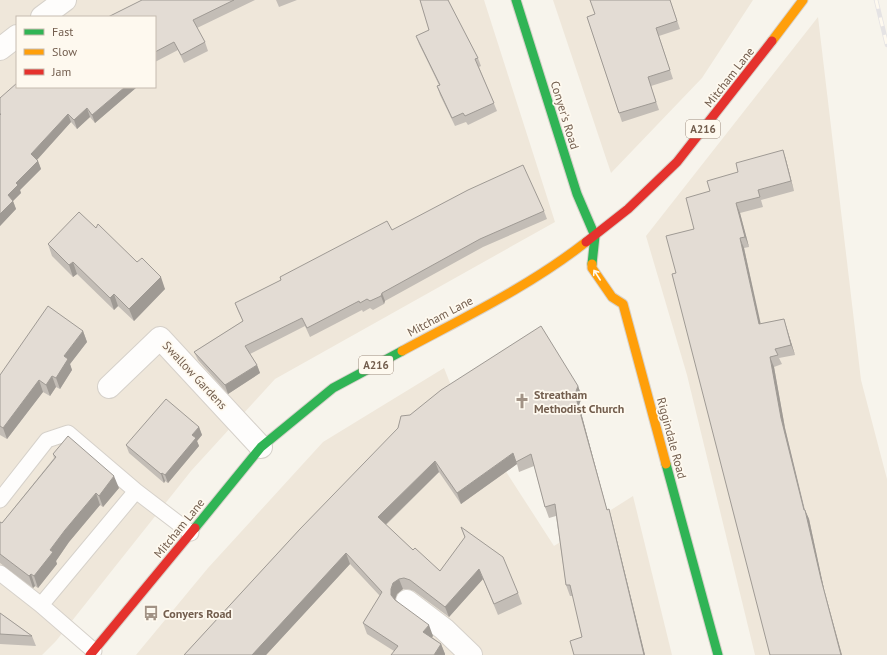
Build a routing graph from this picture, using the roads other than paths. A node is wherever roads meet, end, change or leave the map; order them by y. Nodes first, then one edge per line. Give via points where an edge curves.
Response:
1 (65, 0) edge
2 (516, 0) edge
3 (800, 4) edge
4 (43, 16) edge
5 (16, 37) edge
6 (0, 49) edge
7 (595, 236) junction
8 (109, 387) dead end
9 (261, 448) junction
10 (136, 491) junction
11 (0, 500) edge
12 (190, 533) junction
13 (0, 573) edge
14 (407, 601) dead end
15 (42, 605) junction
16 (92, 653) edge
17 (471, 655) edge
18 (718, 655) edge

1 - 4 street
2 - 7 main road, Conyer's Road via 577,194
3 - 7 main road, Mitcham Lane / A216 via 677,162 628,209
5 - 6 street
7 - 9 main road, Mitcham Lane / A216 via 557,265 522,286 333,388
18 -> 7 main road, Riggindale Road via 623,304 612,297 592,268
8 - 9 street, Swallow Gardens via 160,338
9 - 12 main road, Mitcham Lane / A216
10 - 11 lane via 68,433 47,440
10 - 12 lane
10 - 15 lane
12 - 16 main road, Mitcham Lane / A216
13 - 15 lane
14 - 17 street via 444,629
15 - 16 lane

